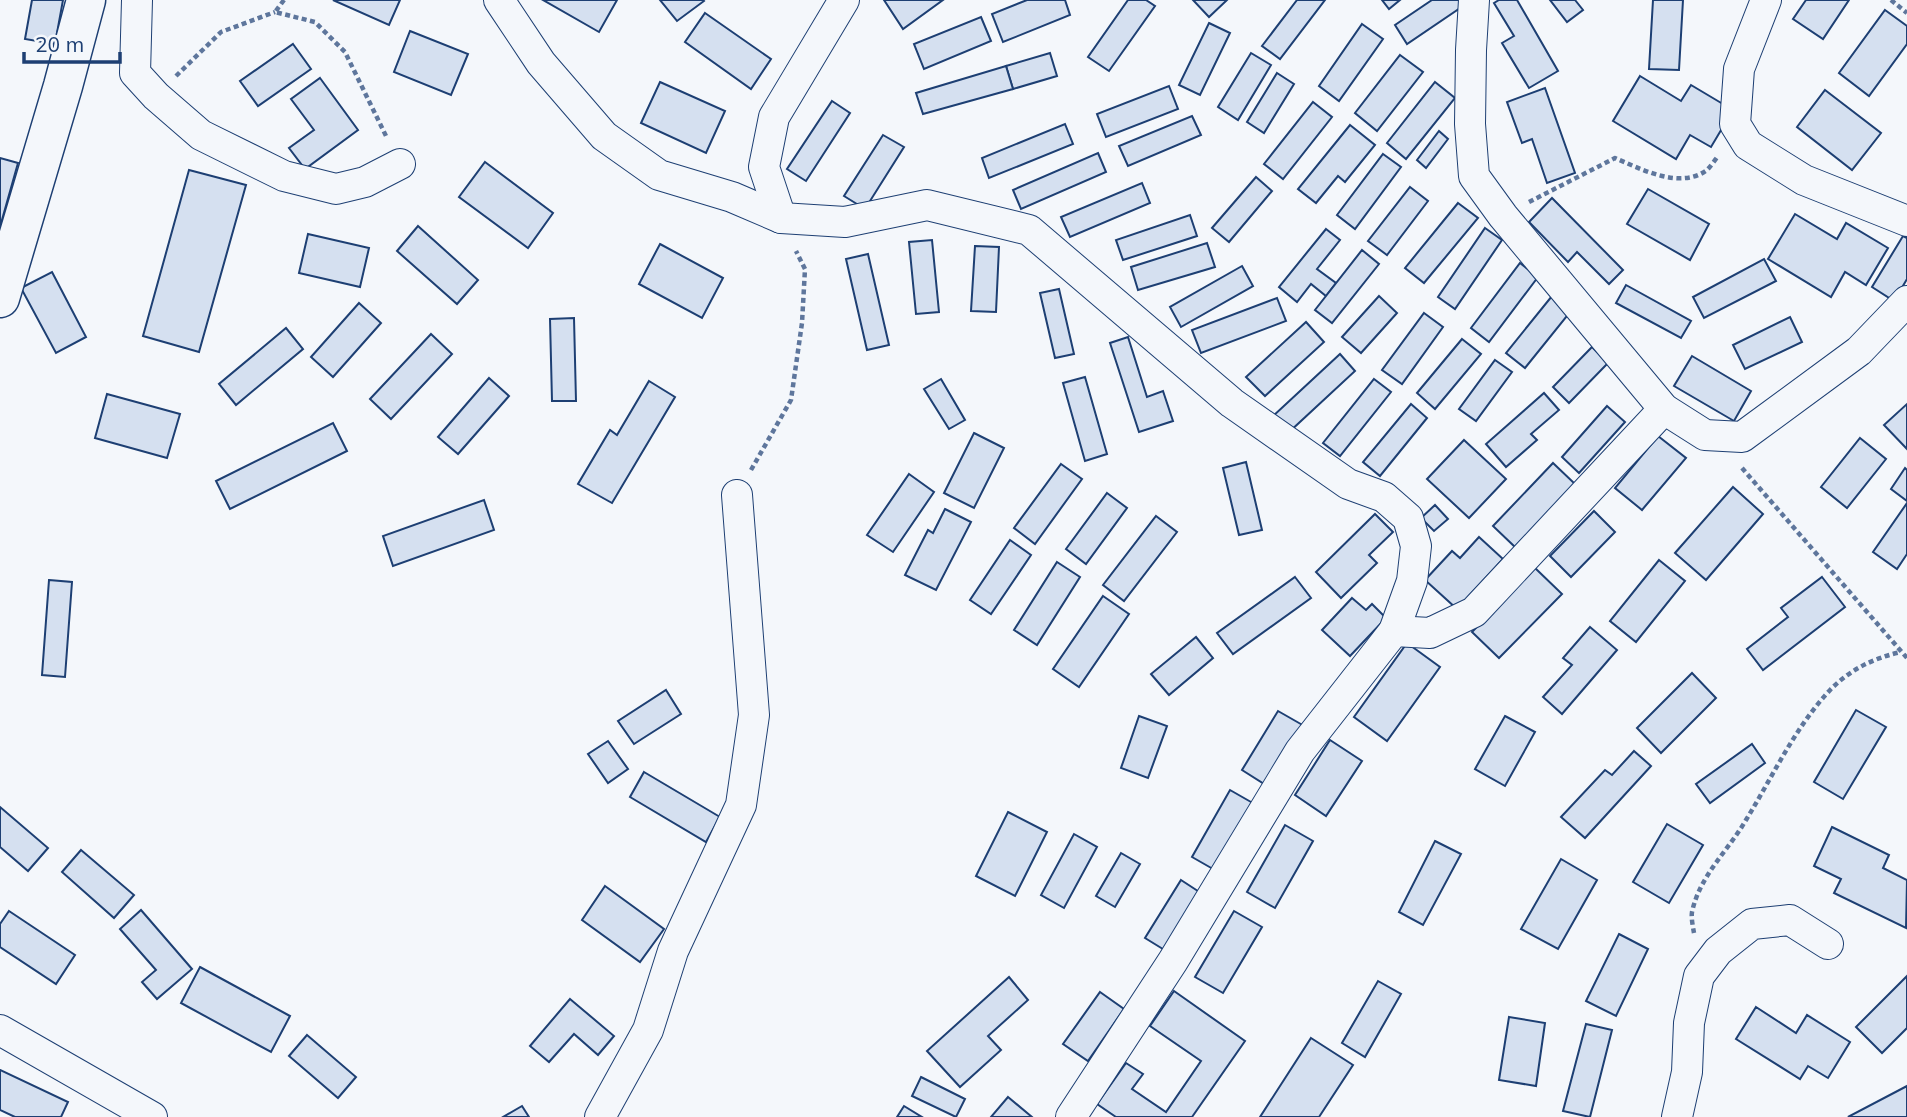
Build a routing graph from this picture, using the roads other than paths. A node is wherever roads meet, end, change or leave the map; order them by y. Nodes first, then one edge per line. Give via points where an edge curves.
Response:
1 (86, 0) edge
2 (137, 0) edge
3 (499, 0) edge
4 (844, 0) edge
5 (1474, 0) edge
6 (1766, 0) edge
7 (400, 164) road end
8 (781, 218) junction
9 (1907, 221) edge
10 (0, 299) edge
11 (1907, 301) edge
12 (1664, 409) junction
13 (737, 495) road end
14 (1394, 631) junction
15 (1828, 944) dead end
16 (0, 1030) edge
17 (152, 1117) edge
18 (600, 1117) edge
19 (1071, 1117) edge
20 (1677, 1117) edge

1 - 10 street
2 - 7 street via 135,73 201,135 284,176 336,189 365,182
3 - 8 street via 541,63 604,136 659,175 732,197
4 - 8 street via 774,117 764,167
5 - 12 street via 1470,124 1474,176
6 - 9 street via 1738,69 1735,124 1739,131 1748,145 1804,180
8 - 14 street via 845,222 927,205 1030,230 1232,402 1348,484 1384,497 1408,518 1416,546 1412,581
11 - 12 street via 1859,351 1742,437 1705,435
12 - 14 street via 1474,611 1430,632
13 - 18 street via 754,715 741,805 673,951 648,1030
14 - 19 street via 1300,751 1173,961
15 - 20 street via 1790,920 1752,924 1718,951 1699,976
16 - 17 street

